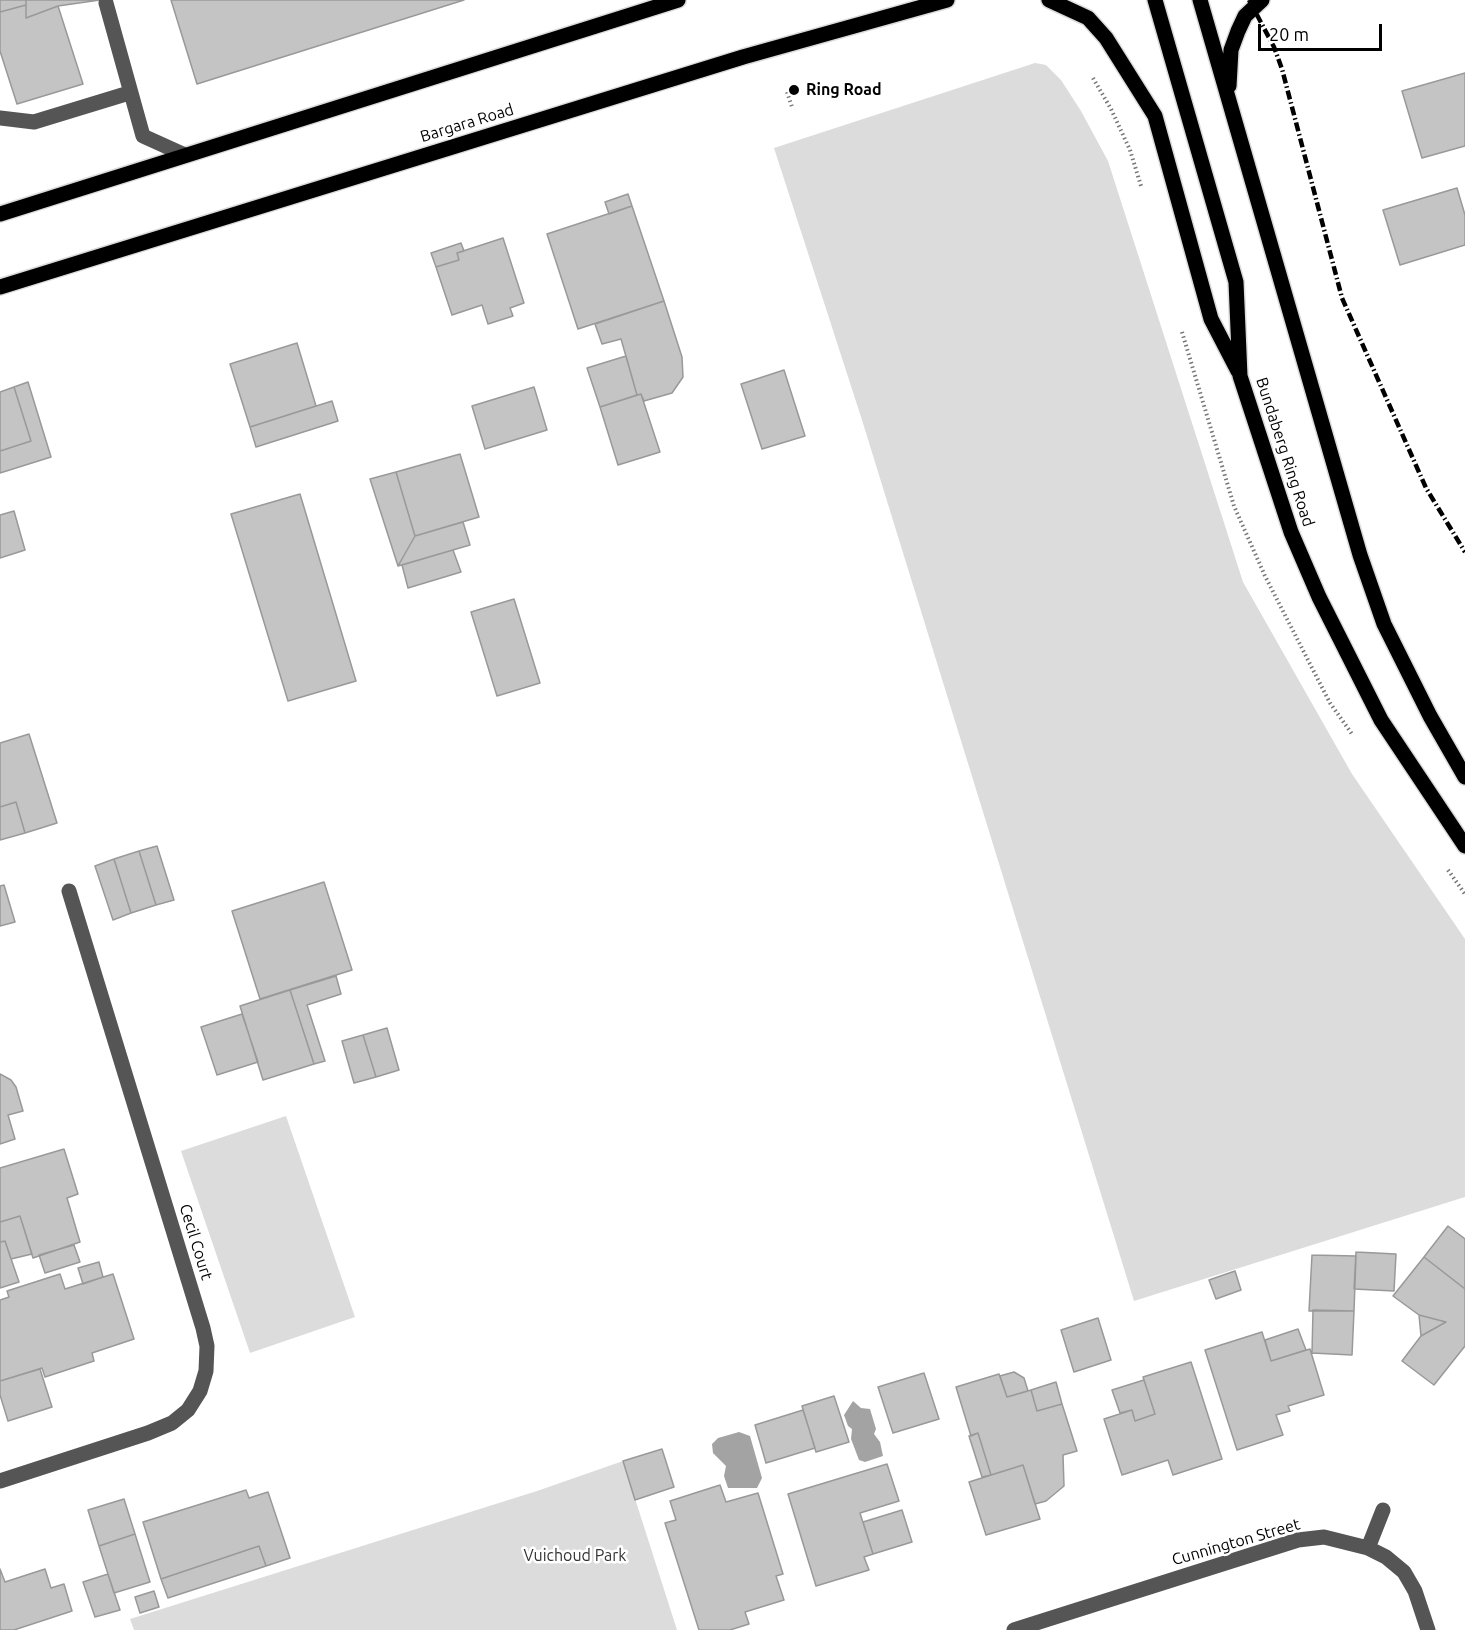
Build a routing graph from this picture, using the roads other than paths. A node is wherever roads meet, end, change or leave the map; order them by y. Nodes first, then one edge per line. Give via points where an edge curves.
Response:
1 (678, 0) edge
2 (947, 0) edge
3 (1049, 0) edge
4 (1155, 0) edge
5 (1200, 0) edge
6 (1262, 0) edge
7 (106, 3) dead end
8 (129, 93) junction
9 (1229, 106) junction
10 (0, 118) edge
11 (184, 155) junction
12 (0, 214) edge
13 (0, 287) edge
14 (1240, 376) junction
15 (1465, 777) edge
16 (1465, 846) edge
17 (69, 891) dead end
18 (0, 1481) edge
19 (1383, 1510) dead end
20 (1368, 1548) junction
21 (1014, 1630) edge
22 (1428, 1630) edge

1 - 11 main road
2 - 13 main road, Bargara Road via 733,60
3 - 14 main road via 1088,18 1106,38 1155,116 1211,319
4 - 14 main road, Bundaberg Ring Road via 1236,282
5 - 9 main road
6 - 9 main road via 1245,16 1231,50
7 - 8 street
8 - 10 street via 34,122
8 - 11 street via 143,136
9 - 15 main road via 1332,467 1384,624
11 - 12 main road
14 - 16 main road, Bundaberg Ring Road via 1291,532 1324,607 1381,720
17 - 18 street, Cecil Court via 203,1328 206,1371 194,1401 172,1424
19 - 20 street
20 - 21 street, Cunnington Street via 1324,1537 1298,1540
20 - 22 street, Cunnington Street via 1404,1572

